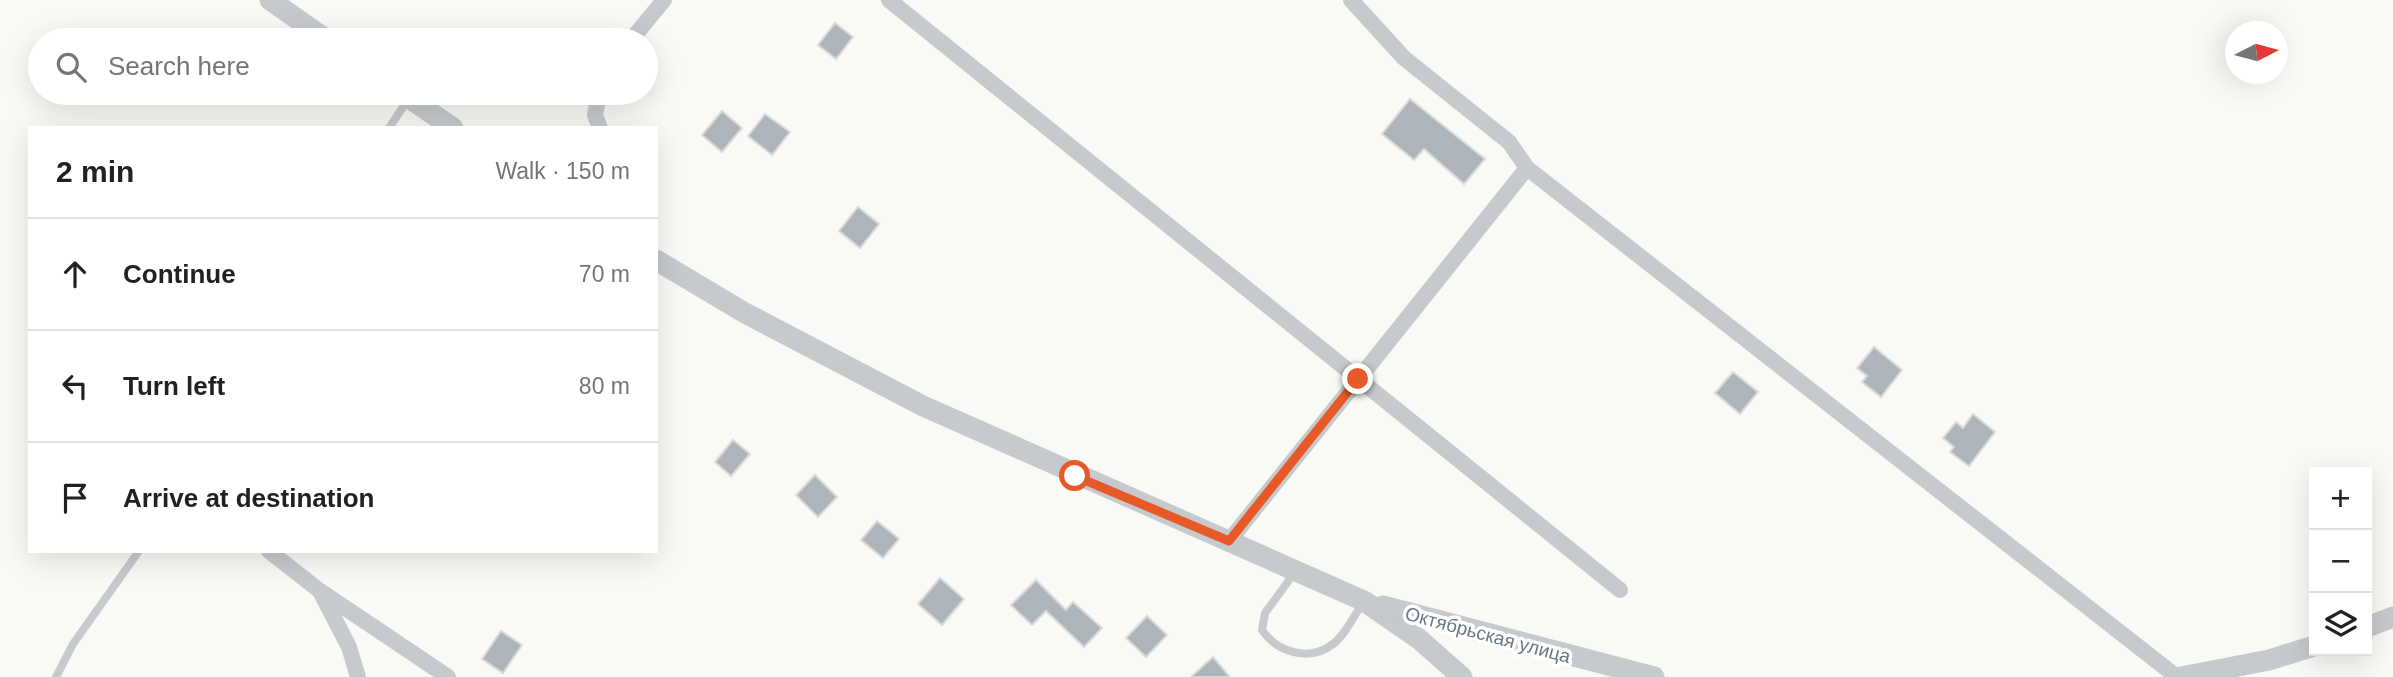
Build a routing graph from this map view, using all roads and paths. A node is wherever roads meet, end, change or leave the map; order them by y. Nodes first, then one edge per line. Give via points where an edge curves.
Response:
1 (270, 0) edge
2 (664, 0) edge
3 (889, 0) edge
4 (1350, 0) edge
5 (310, 28) edge
6 (641, 28) edge
7 (400, 105) edge
8 (420, 105) edge
9 (597, 105) edge
10 (389, 126) edge
11 (450, 126) edge
12 (599, 126) edge
13 (1527, 168) junction
14 (658, 261) edge
15 (1358, 379) junction
16 (1229, 541) junction
17 (138, 553) edge
18 (272, 553) edge
19 (1295, 571) junction
20 (1620, 590) dead end
21 (320, 591) junction
22 (1364, 601) junction
23 (2393, 617) edge
24 (2372, 625) edge
25 (2309, 648) edge
26 (56, 677) edge
27 (358, 677) edge
28 (448, 677) edge
29 (1462, 677) edge
30 (1654, 677) edge
31 (2179, 677) edge

1 - 5 street
2 - 6 street
3 - 15 street
4 - 13 street via 1404,58 1509,142
7 - 10 lane
8 - 11 street
9 - 12 street
13 - 15 street
13 - 31 street
14 - 16 street via 923,407
15 - 16 street
15 - 20 street
16 - 19 street
17 - 26 lane via 73,644
18 - 21 street
19 - 22 street
19 - 22 lane via 1265,613 1262,630 1269,640 1294,653 1312,654 1334,643
21 - 27 street via 349,647
21 - 28 street
22 - 29 street via 1419,639
22 - 30 street, Октябрьская улица
23 - 24 street
25 - 31 street

